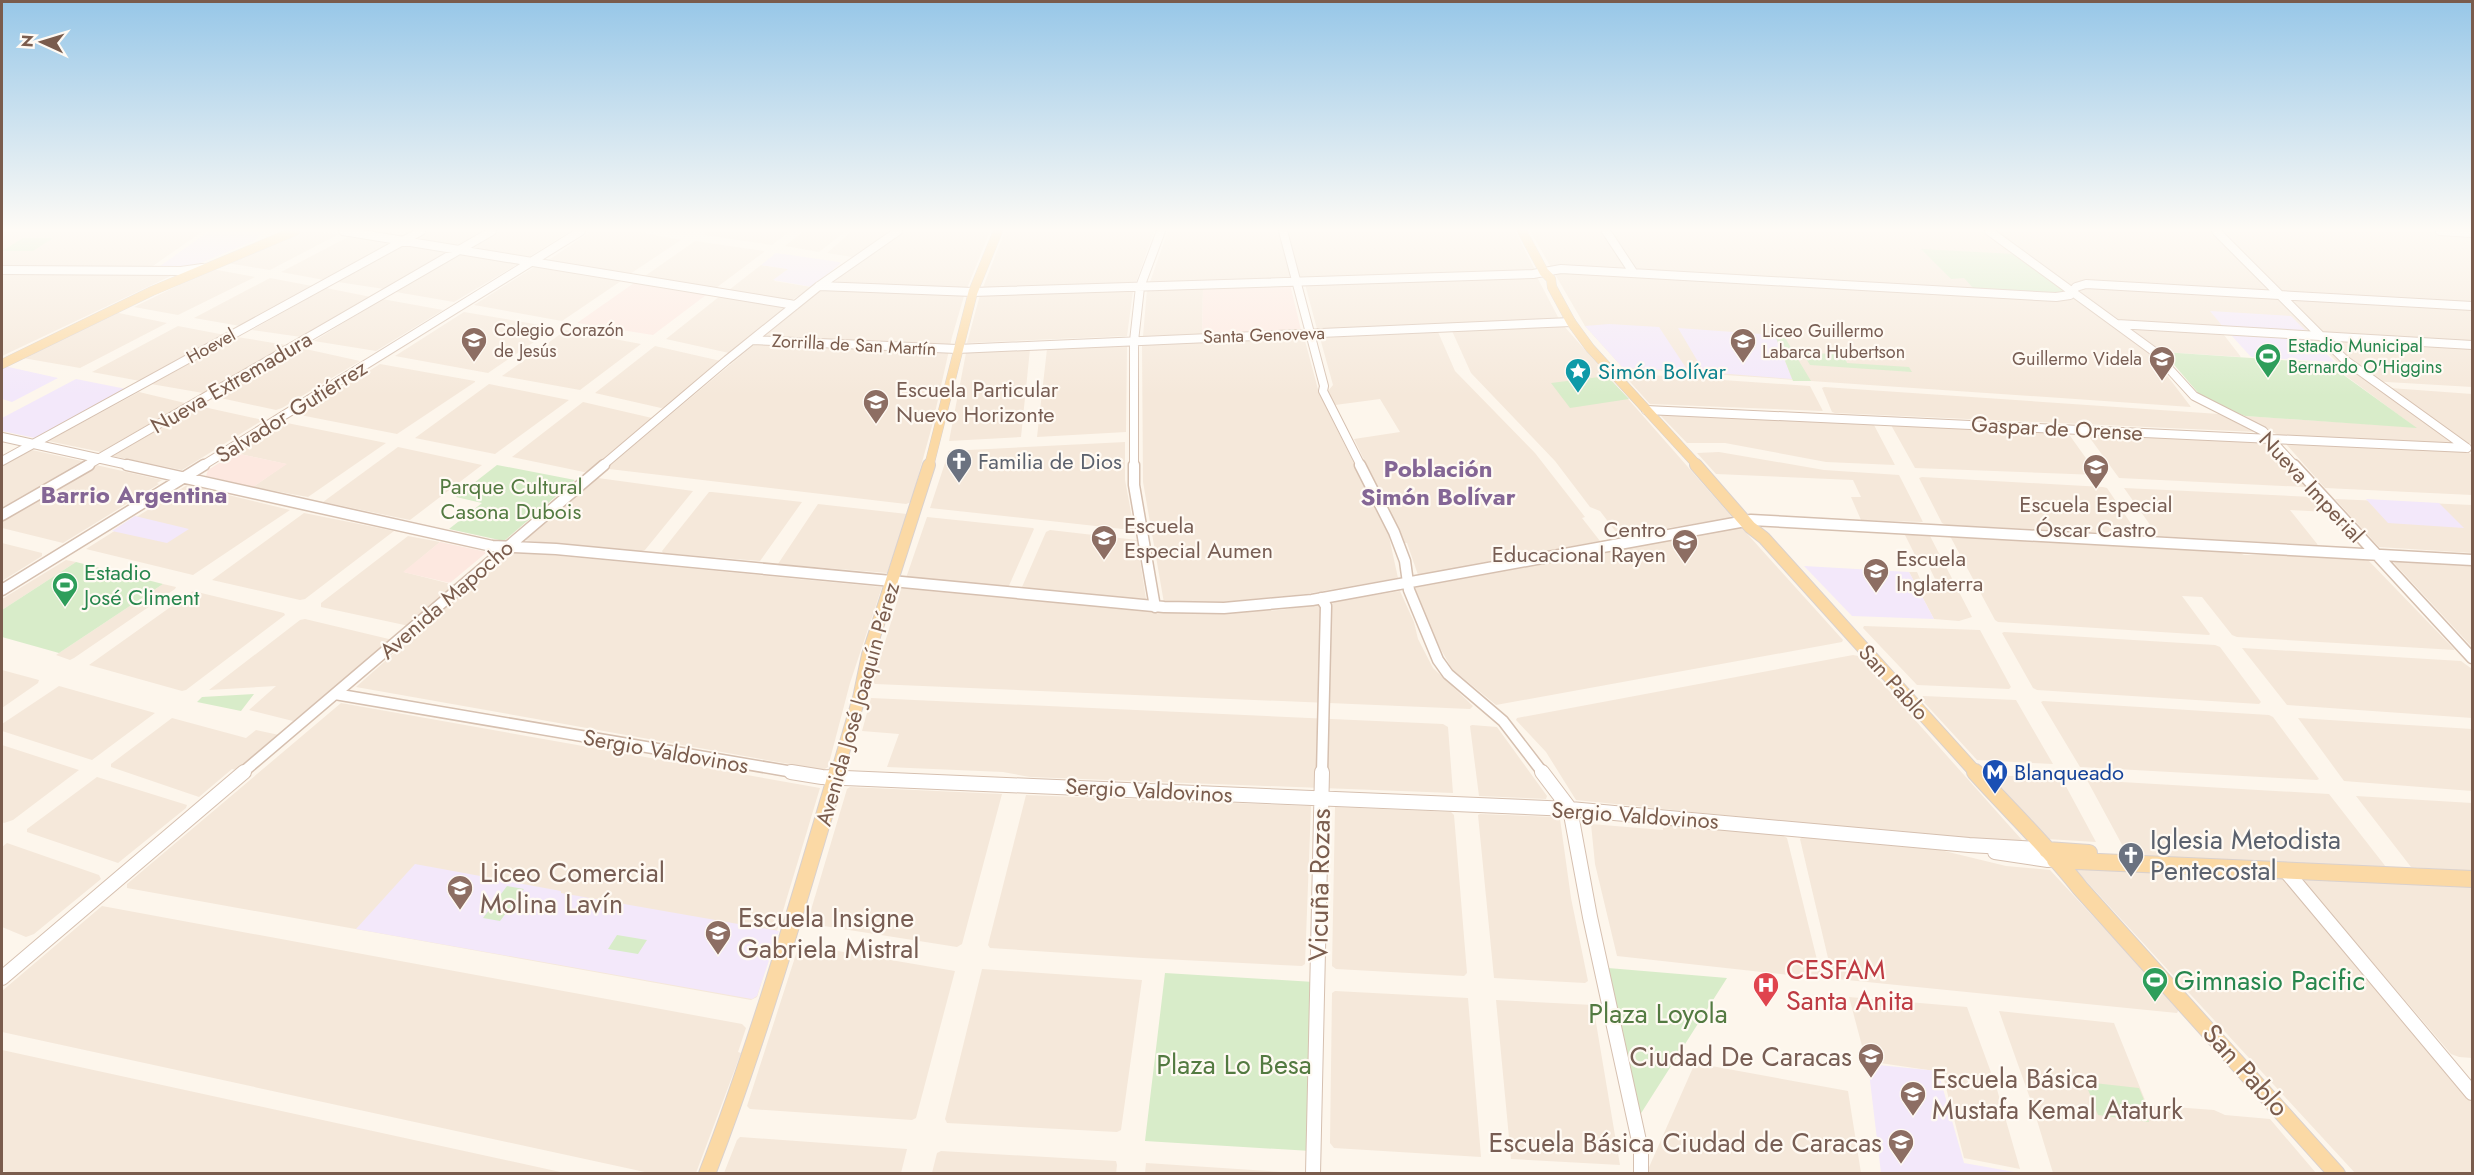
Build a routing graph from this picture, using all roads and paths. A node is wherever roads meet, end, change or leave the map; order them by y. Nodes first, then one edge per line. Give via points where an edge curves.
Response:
1 (153, 286) edge
2 (167, 286) edge
3 (321, 286) edge
4 (398, 286) edge
5 (493, 286) edge
6 (681, 286) edge
7 (819, 286) joint
8 (976, 286) edge
9 (1171, 286) edge
10 (1298, 286) edge
11 (1551, 286) edge
12 (1867, 286) edge
13 (2064, 286) edge
14 (2080, 286) edge
15 (2118, 286) edge
16 (2270, 286) edge
17 (1140, 287) junction
18 (973, 292) junction
19 (2073, 292) junction
20 (2279, 295) junction
21 (795, 304) junction
22 (2472, 306) edge
23 (1571, 322) junction
24 (2117, 324) junction
25 (1311, 333) junction
26 (2320, 336) junction
27 (752, 340) junction
28 (1134, 341) junction
29 (2472, 345) edge
30 (957, 349) junction
31 (2, 362) edge
32 (1646, 410) junction
33 (2, 437) edge
34 (2270, 438) junction
35 (33, 444) junction
36 (2470, 449) edge
37 (99, 459) junction
38 (2, 461) edge
39 (183, 478) junction
40 (2, 515) edge
41 (1748, 520) junction
42 (507, 547) junction
43 (2374, 555) junction
44 (2472, 560) edge
45 (892, 581) junction
46 (1407, 582) junction
47 (2, 590) edge
48 (1321, 598) junction
49 (1155, 607) junction
50 (2472, 658) edge
51 (335, 694) junction
52 (836, 777) junction
53 (1321, 798) junction
54 (1570, 808) junction
55 (2049, 855) junction
56 (2285, 870) junction
57 (2472, 879) edge
58 (2, 978) edge
59 (2472, 1093) edge
60 (707, 1173) edge
61 (1313, 1173) edge
62 (1641, 1173) edge
63 (2337, 1173) edge

1 - 31 main road
2 - 31 main road
3 - 35 street, Hoevel
4 - 37 street, Nueva Extremadura
5 - 39 street, Salvador Gutiérrez
6 - 21 street
7 - 18 street
7 - 21 street, Avenida Mapocho
8 - 18 main road, Avenida José Joaquín Pérez
9 - 17 street
10 - 25 street
11 - 23 main road, San Pablo
12 - 19 street via 2056,297
13 - 19 street, Nueva Imperial
14 - 19 street
15 - 20 street
16 - 20 street
17 - 18 street
17 - 28 street
18 - 30 main road, Avenida José Joaquín Pérez
19 - 24 street, Nueva Imperial
20 - 22 street
20 - 26 street
21 - 27 street, Avenida Mapocho
23 - 25 street, Santa Genoveva
23 - 32 main road, San Pablo
24 - 26 street
24 - 34 street, Nueva Imperial via 2158,355 2194,396 2254,425
25 - 28 street, Santa Genoveva
25 - 46 street via 1323,391 1394,532
26 - 29 street
26 - 36 street via 2344,360
27 - 30 street, Zorrilla de San Martín
27 - 42 street, Avenida Mapocho
28 - 30 street, Santa Genoveva
28 - 49 street via 1134,491
30 - 45 main road, Avenida José Joaquín Pérez via 935,447
32 - 34 street, Gaspar de Orense
32 - 41 main road, San Pablo
33 - 35 street
34 - 36 street, Gaspar de Orense
34 - 43 street, Nueva Imperial
35 - 37 street
35 - 38 street, Hoevel
37 - 39 street
37 - 40 street, Nueva Extremadura
39 - 42 street via 487,546
39 - 47 street, Salvador Gutiérrez
41 - 43 street
41 - 46 street
41 - 55 main road, San Pablo
42 - 45 street
42 - 51 street, Avenida Mapocho
43 - 44 street
43 - 50 street, Nueva Imperial
45 - 49 street
45 - 52 main road, Avenida José Joaquín Pérez
46 - 48 street
46 - 54 street via 1427,640 1441,665 1503,721
48 - 49 street via 1224,608
48 - 53 street, Vicuña Rozas via 1326,606
51 - 52 street, Sergio Valdovinos
51 - 58 street, Avenida Mapocho
52 - 53 street, Sergio Valdovinos
52 - 60 main road, Avenida José Joaquín Pérez via 767,1004
53 - 54 street, Sergio Valdovinos
53 - 61 street, Vicuña Rozas
54 - 55 street, Sergio Valdovinos via 1969,845 2014,856
54 - 62 street via 1641,1150
55 - 56 main road
55 - 63 main road, San Pablo
56 - 57 main road
56 - 59 street

